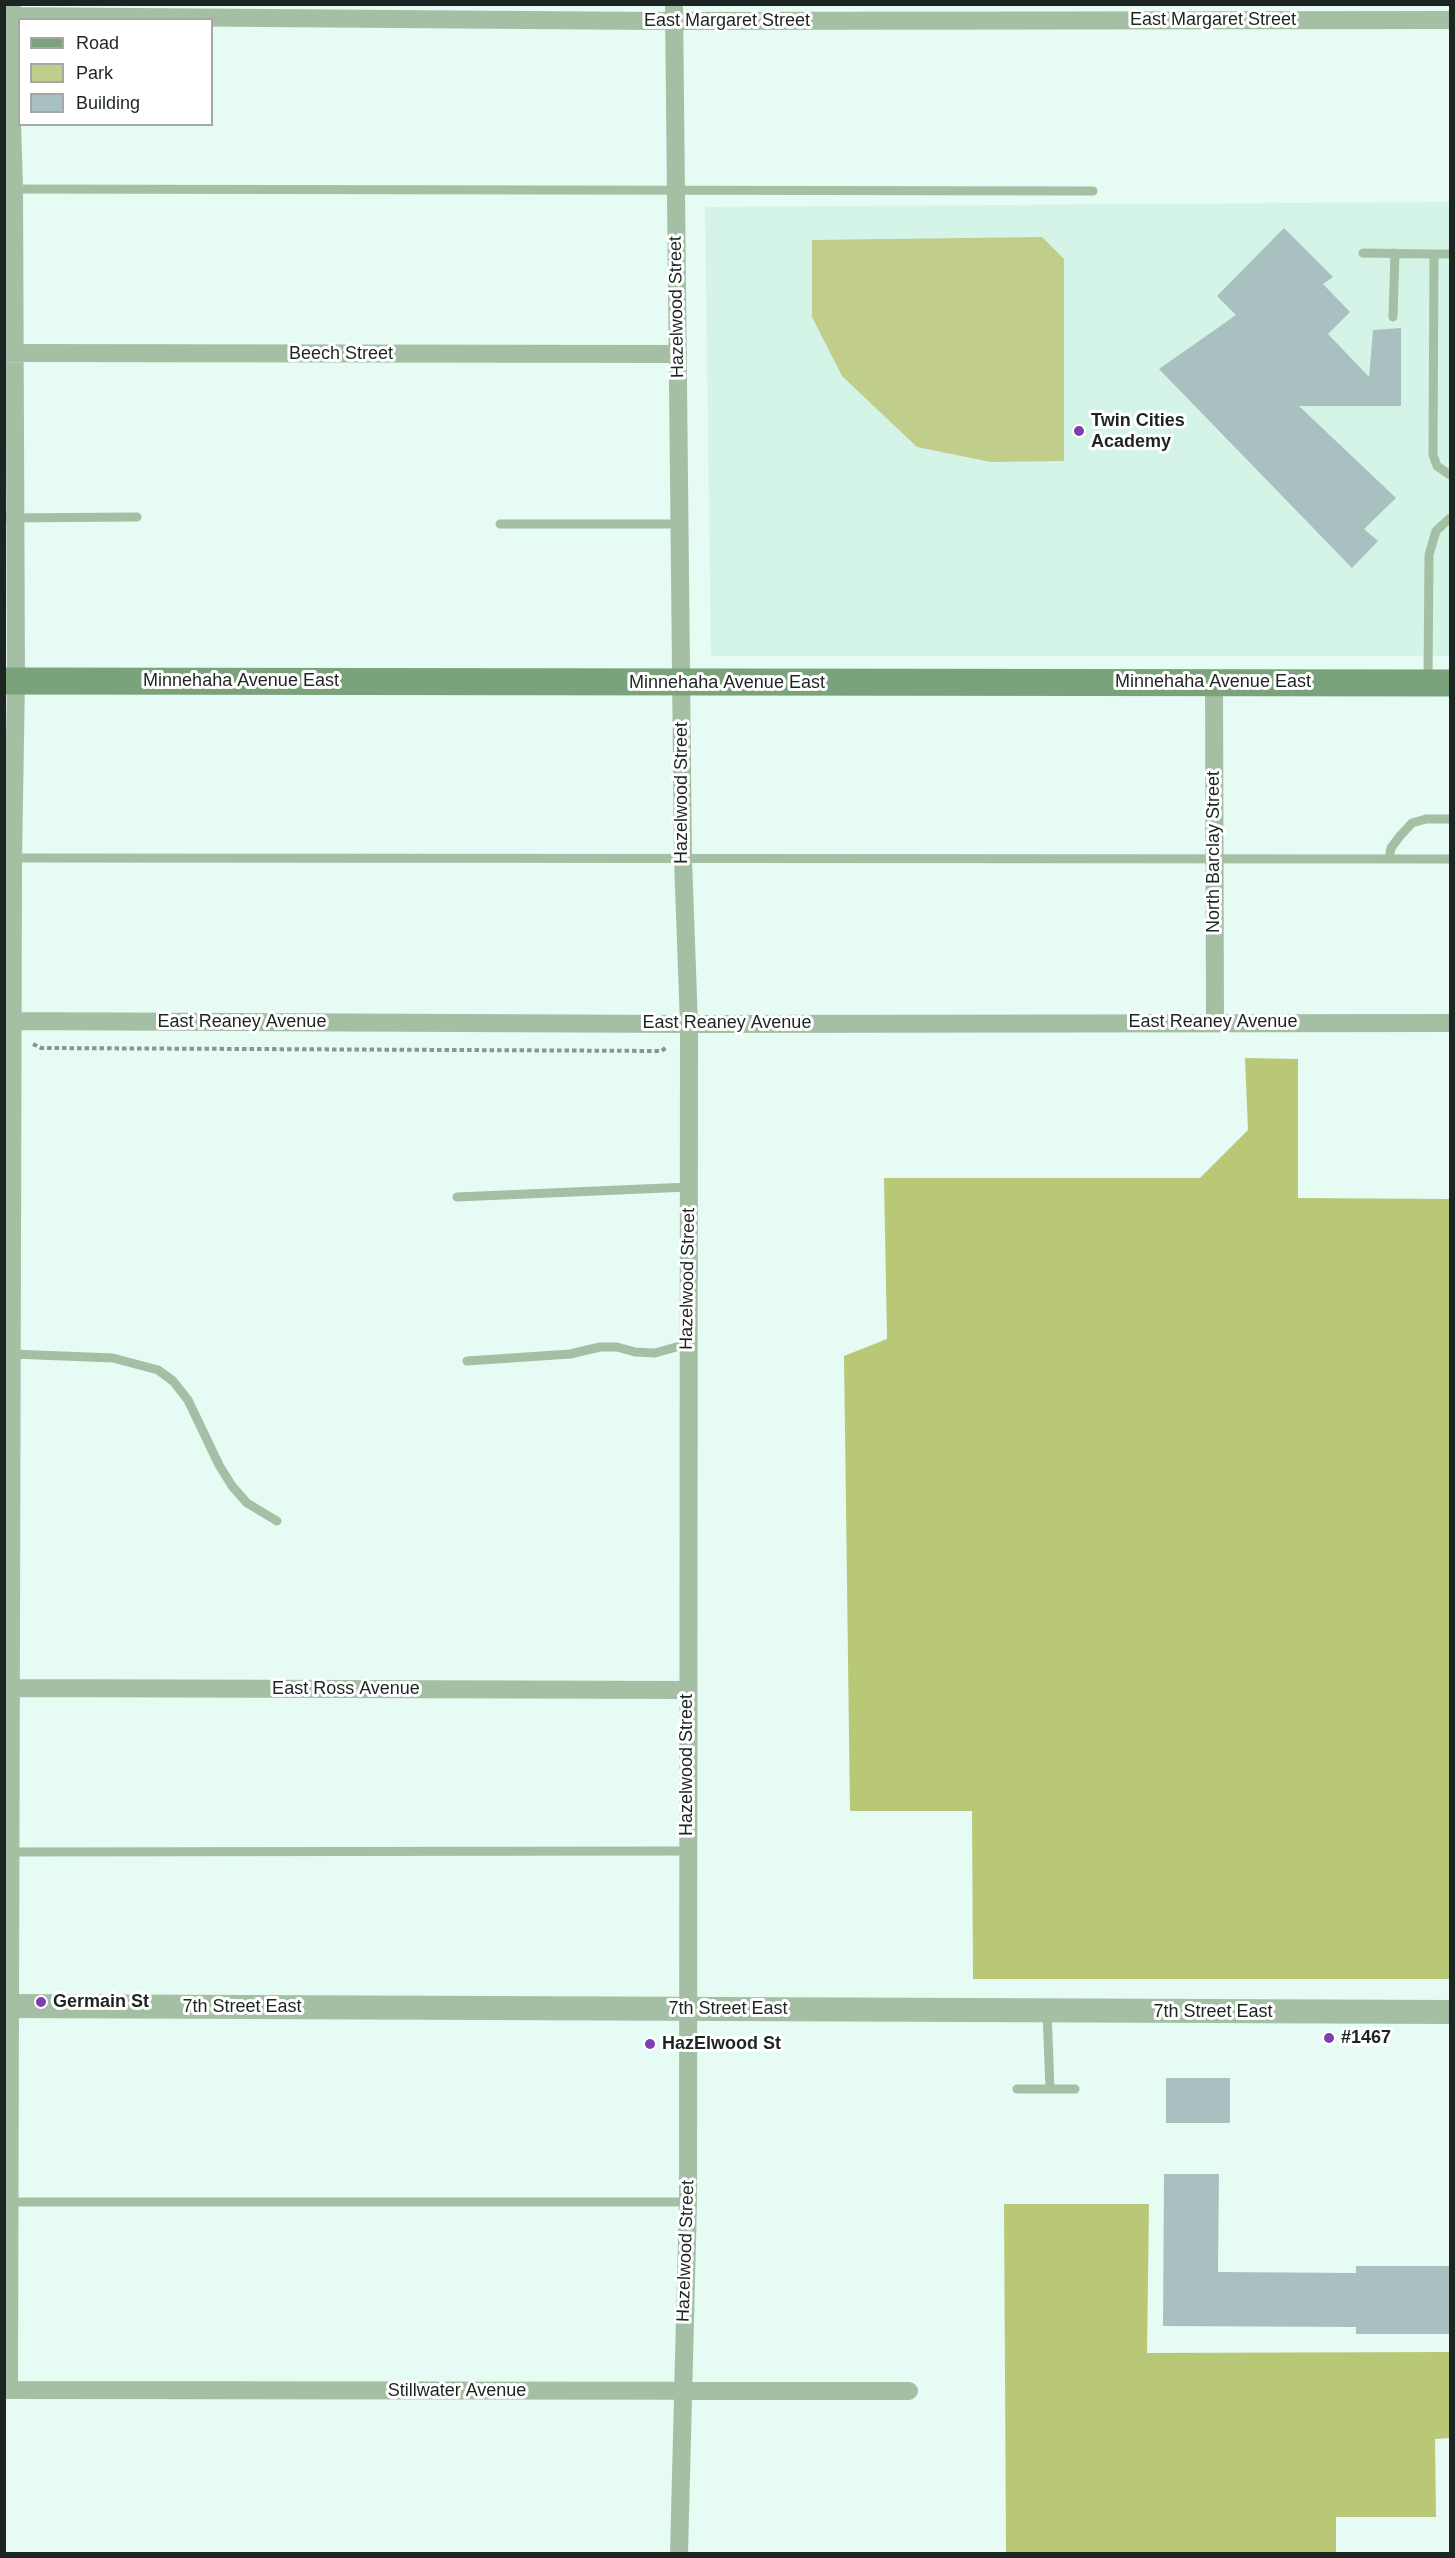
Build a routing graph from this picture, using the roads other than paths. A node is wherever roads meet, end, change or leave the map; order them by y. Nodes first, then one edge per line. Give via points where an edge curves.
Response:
1 (10, 12) edge
2 (1214, 12) edge
3 (674, 13) edge
4 (1450, 20) edge
5 (9, 189) edge
6 (676, 190) junction
7 (1093, 191) dead end
8 (1363, 253) dead end
9 (1395, 253) junction
10 (1434, 254) junction
11 (1450, 254) edge
12 (1393, 317) dead end
13 (10, 353) edge
14 (678, 354) junction
15 (1450, 475) edge
16 (137, 517) dead end
17 (9, 518) edge
18 (1450, 518) edge
19 (500, 524) dead end
20 (680, 524) junction
21 (10, 681) edge
22 (1214, 682) junction
23 (682, 683) junction
24 (1440, 683) edge
25 (1450, 819) edge
26 (9, 858) edge
27 (1214, 858) junction
28 (1389, 859) junction
29 (1450, 859) edge
30 (682, 860) junction
31 (9, 1021) edge
32 (1215, 1022) junction
33 (1450, 1023) edge
34 (688, 1024) junction
35 (8, 1187) edge
36 (689, 1187) junction
37 (457, 1197) dead end
38 (687, 1344) junction
39 (8, 1354) edge
40 (467, 1360) dead end
41 (277, 1521) dead end
42 (8, 1523) edge
43 (8, 1688) edge
44 (687, 1690) junction
45 (686, 1851) junction
46 (8, 1852) edge
47 (7, 2006) edge
48 (687, 2009) junction
49 (1047, 2011) junction
50 (1450, 2012) edge
51 (1017, 2089) dead end
52 (1050, 2089) junction
53 (1076, 2089) dead end
54 (10, 2202) junction
55 (688, 2202) junction
56 (7, 2390) edge
57 (682, 2391) junction
58 (909, 2391) dead end
59 (679, 2553) edge

1 - 3 street, East Margaret Street
1 - 5 street
2 - 3 street, East Margaret Street
2 - 4 street, East Margaret Street
3 - 6 street, Hazelwood Street
5 - 6 lane
5 - 13 street
6 - 7 lane
6 - 14 street, Hazelwood Street
8 - 9 lane
9 - 10 lane
9 - 12 lane
10 - 11 lane
10 - 15 lane via 1433,455 1437,466
13 - 14 street, Beech Street
13 - 17 street
14 - 20 street, Hazelwood Street
16 - 17 lane
17 - 21 street
18 - 24 lane via 1436,531 1429,555
19 - 20 lane
20 - 23 street, Hazelwood Street
21 - 23 main road, Minnehaha Avenue East
21 - 26 street
22 - 23 main road, Minnehaha Avenue East
22 - 24 main road, Minnehaha Avenue East
22 - 27 street, North Barclay Street
23 - 30 street, Hazelwood Street
25 - 28 lane via 1412,823 1391,848
26 - 30 lane
26 - 31 street
27 - 28 lane
27 - 30 lane
27 - 32 street, North Barclay Street
28 - 29 lane
30 - 34 street, Hazelwood Street
31 - 34 street, East Reaney Avenue
31 - 35 street
32 - 33 street, East Reaney Avenue
32 - 34 street, East Reaney Avenue
34 - 36 street, Hazelwood Street
35 - 39 street
36 - 37 lane
36 - 38 street, Hazelwood Street
38 - 40 lane via 655,1353 600,1347 570,1353
38 - 44 street, Hazelwood Street
39 - 41 lane via 113,1358 158,1370 188,1400 232,1486 247,1503
39 - 42 street
42 - 43 street
43 - 44 street, East Ross Avenue
43 - 46 street
44 - 45 street, Hazelwood Street
45 - 46 lane
45 - 48 street, Hazelwood Street
46 - 47 street
47 - 48 street, 7th Street East
47 - 54 street
48 - 49 street, 7th Street East
48 - 55 street, Hazelwood Street
49 - 50 street, 7th Street East
49 - 52 lane
51 - 52 lane
52 - 53 lane
54 - 55 lane
54 - 56 street
55 - 57 street, Hazelwood Street
56 - 57 street, Stillwater Avenue
57 - 58 street, Stillwater Avenue
57 - 59 street, Hazelwood Street

